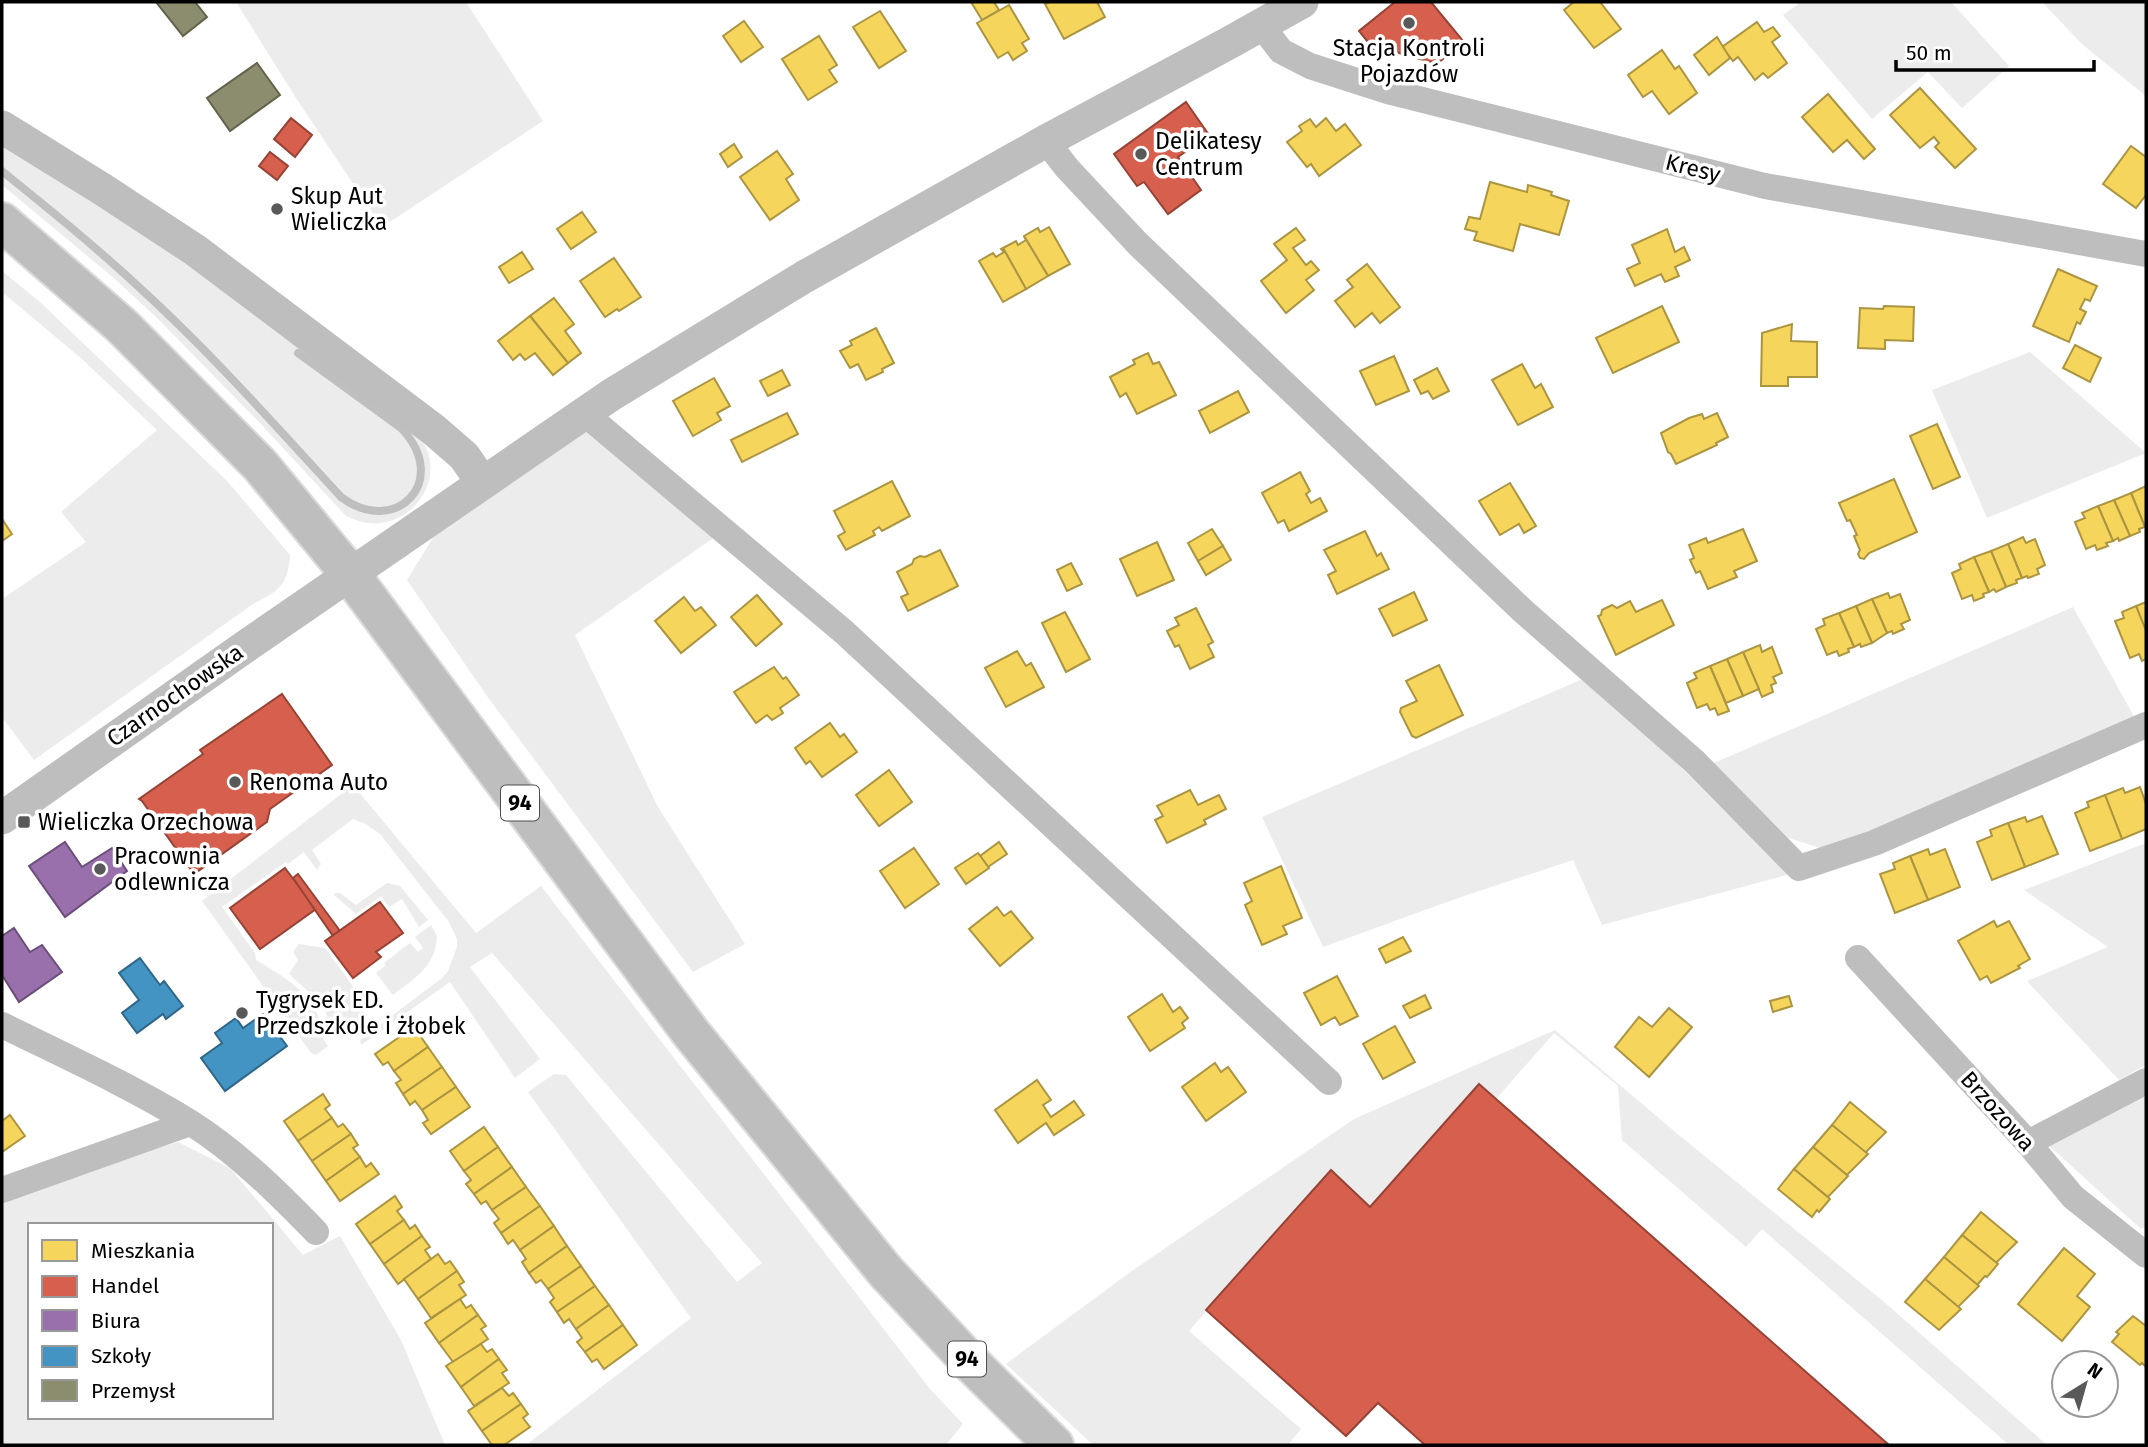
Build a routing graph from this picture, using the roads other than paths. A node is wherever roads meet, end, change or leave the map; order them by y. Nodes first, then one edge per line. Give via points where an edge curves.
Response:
1 (1301, 2) edge
2 (1261, 25) junction
3 (2, 127) edge
4 (1046, 141) junction
5 (2, 222) edge
6 (2146, 254) edge
7 (584, 413) junction
8 (482, 482) junction
9 (350, 574) junction
10 (2146, 725) edge
11 (2, 818) edge
12 (1858, 958) dead end
13 (2, 1025) edge
14 (2146, 1081) edge
15 (1329, 1082) dead end
16 (190, 1123) junction
17 (2028, 1143) junction
18 (2, 1190) edge
19 (316, 1232) dead end
20 (2146, 1255) edge
21 (1054, 1445) edge

1 - 2 street, Czarnochowska
2 - 4 street, Czarnochowska
2 - 6 street, Kresy via 1281,51 1310,66 1391,92 1765,186
3 - 8 street via 195,250 434,430 464,456
4 - 7 street, Czarnochowska via 804,277
4 - 10 street via 1185,289 1522,611 1695,762 1800,868 1874,843
5 - 9 main road, 94 via 122,326 211,413
7 - 8 street, Czarnochowska
7 - 15 street via 844,632
8 - 9 street, Czarnochowska
9 - 11 street, Czarnochowska
9 - 21 main road, 94 via 691,1033 886,1272
12 - 17 street, Brzozowa
13 - 16 street
14 - 17 street
16 - 18 street
16 - 19 street via 267,1181
17 - 20 street, Brzozowa via 2073,1197

